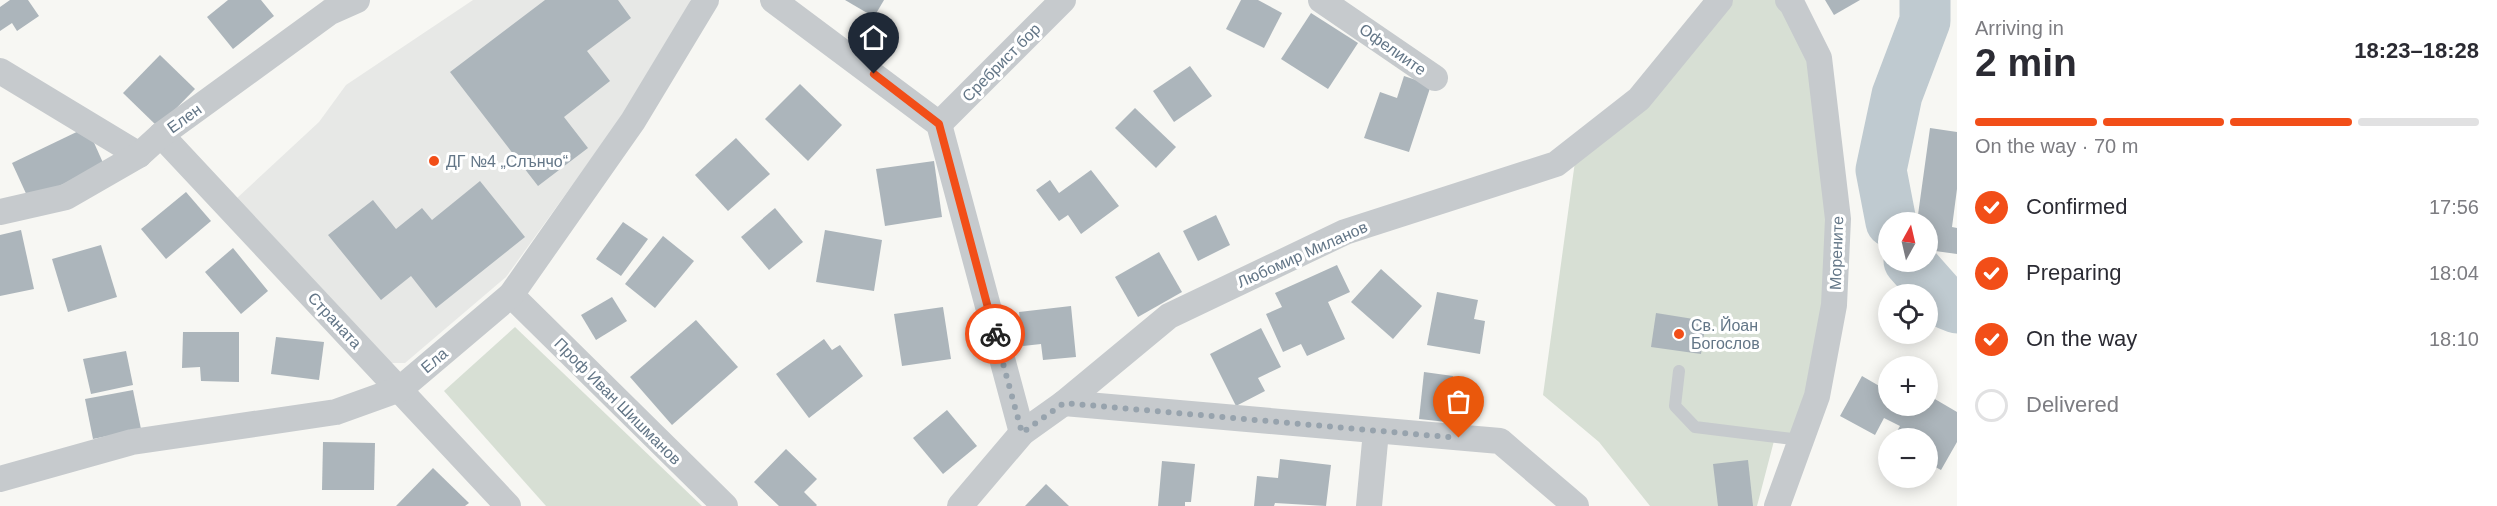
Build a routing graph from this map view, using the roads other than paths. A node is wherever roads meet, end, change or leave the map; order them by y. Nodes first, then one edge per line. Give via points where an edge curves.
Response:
1 (357, 0) edge
2 (706, 0) edge
3 (773, 0) edge
4 (1063, 0) edge
5 (1321, 0) edge
6 (1720, 0) edge
7 (1788, 0) edge
8 (0, 70) edge
9 (1435, 78) dead end
10 (939, 124) junction
11 (161, 135) junction
12 (139, 155) junction
13 (0, 212) edge
14 (511, 295) junction
15 (1679, 371) dead end
16 (399, 389) junction
17 (1064, 403) junction
18 (1376, 431) junction
19 (1022, 433) junction
20 (1801, 440) junction
21 (0, 478) edge
22 (508, 506) edge
23 (725, 506) edge
24 (960, 506) edge
25 (1369, 506) edge
26 (1576, 506) edge
27 (1777, 506) edge

1 - 11 street, Елен via 330,12
2 - 14 street, Ела via 633,120
3 - 10 street
4 - 10 street, Сребрист бор
5 - 9 street, Офелиите
6 - 17 street, Любомир Миланов via 1639,99 1556,164 1345,232 1169,315
7 - 20 street, Морените via 1819,58 1838,219 1834,304 1817,396
8 - 12 street
10 - 19 street
11 - 12 street, Елен
11 - 16 street, Страната
12 - 13 street, Елен via 66,197
14 - 16 street, Ела
14 - 23 street, Проф Иван Шишманов
15 - 20 lane via 1675,406 1695,427
16 - 21 street, Ела via 336,412 132,442
16 - 22 street, Страната
17 - 18 street
17 - 19 street, Любомир Миланов
18 - 25 street
18 - 26 street via 1500,441
19 - 24 street, Любомир Миланов
20 - 27 street, Морените

